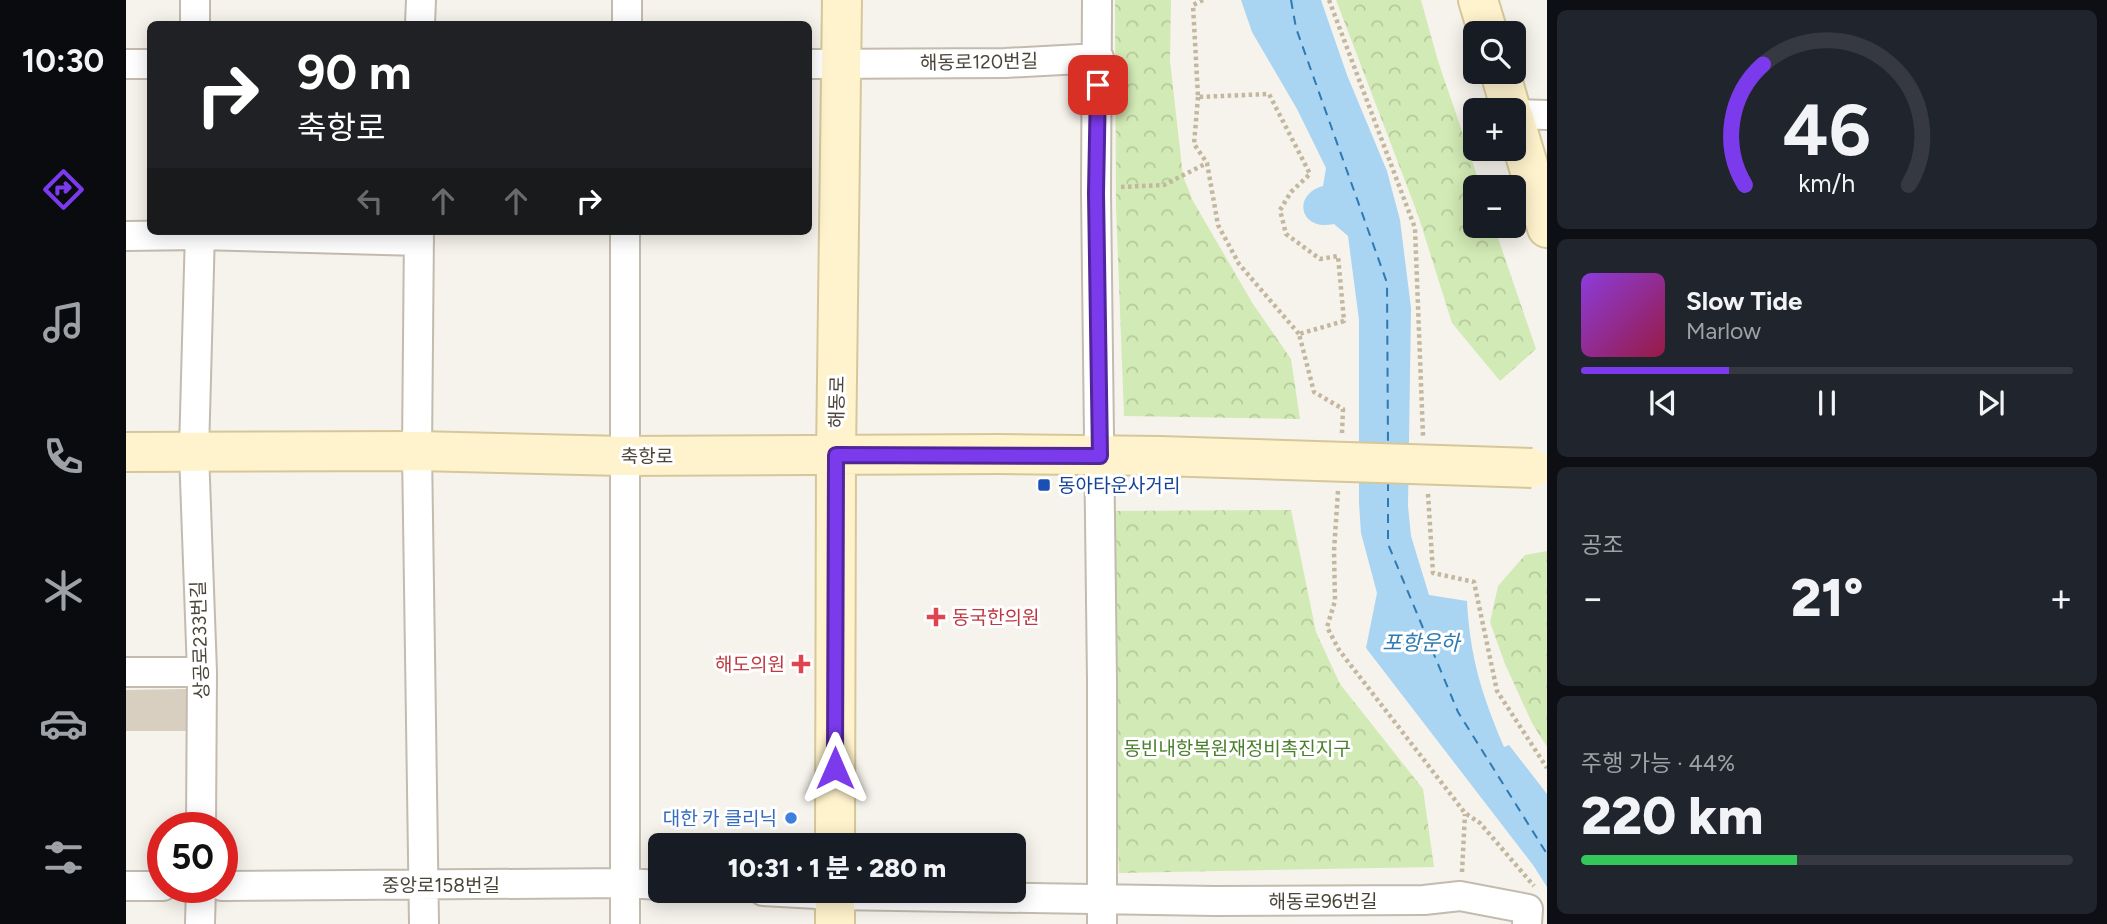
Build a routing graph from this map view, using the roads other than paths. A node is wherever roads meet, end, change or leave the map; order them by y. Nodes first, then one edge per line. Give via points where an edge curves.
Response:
1 (195, 0) edge
2 (421, 0) edge
3 (627, 0) edge
4 (842, 0) edge
5 (1097, 0) edge
6 (1478, 0) edge
7 (195, 21) edge
8 (420, 21) edge
9 (627, 21) edge
10 (1484, 21) edge
11 (1099, 58) junction
12 (126, 64) edge
13 (147, 64) edge
14 (825, 64) edge
15 (1526, 114) edge
16 (1547, 115) edge
17 (1526, 158) edge
18 (1547, 228) edge
19 (151, 235) edge
20 (200, 235) edge
21 (346, 235) edge
22 (625, 235) edge
23 (126, 236) edge
24 (419, 236) edge
25 (417, 451) junction
26 (126, 452) edge
27 (194, 452) junction
28 (836, 455) junction
29 (623, 456) junction
30 (1100, 456) junction
31 (1539, 468) edge
32 (202, 671) junction
33 (126, 672) edge
34 (201, 812) edge
35 (835, 833) edge
36 (626, 883) junction
37 (648, 884) edge
38 (126, 886) edge
39 (147, 886) edge
40 (238, 886) edge
41 (425, 886) junction
42 (201, 903) edge
43 (835, 903) edge
44 (1102, 911) edge
45 (1321, 913) edge
46 (200, 924) edge
47 (424, 924) edge
48 (625, 924) edge
49 (1527, 924) edge

1 - 7 street
2 - 8 street
3 - 9 street
4 - 14 main road, 해동로
5 - 11 street
6 - 10 main road
11 - 14 street, 해동로120번길
11 - 30 street
12 - 13 street
14 - 28 main road, 해동로
15 - 16 street
17 - 18 main road
19 - 23 street
20 - 27 street
21 - 24 street
22 - 29 street
24 - 25 street
25 - 27 main road, 축항로
25 - 29 main road, 축항로
25 - 41 street
26 - 27 main road, 축항로
27 - 32 street, 상공로233번길
28 - 29 main road, 축항로
28 - 30 main road, 축항로
28 - 35 main road, 해동로
29 - 36 street
30 - 31 main road, 축항로, bridge
30 - 44 street
32 - 33 street
32 - 34 street, 상공로233번길
36 - 37 street, 중앙로158번길
36 - 41 street, 중앙로158번길
36 - 48 street
38 - 39 street
40 - 41 street, 중앙로158번길
41 - 47 street
42 - 46 street
43 - 44 street, 해동로96번길
44 - 45 street, 해동로96번길
45 - 49 street, 해동로96번길 via 1460,896 1528,909

